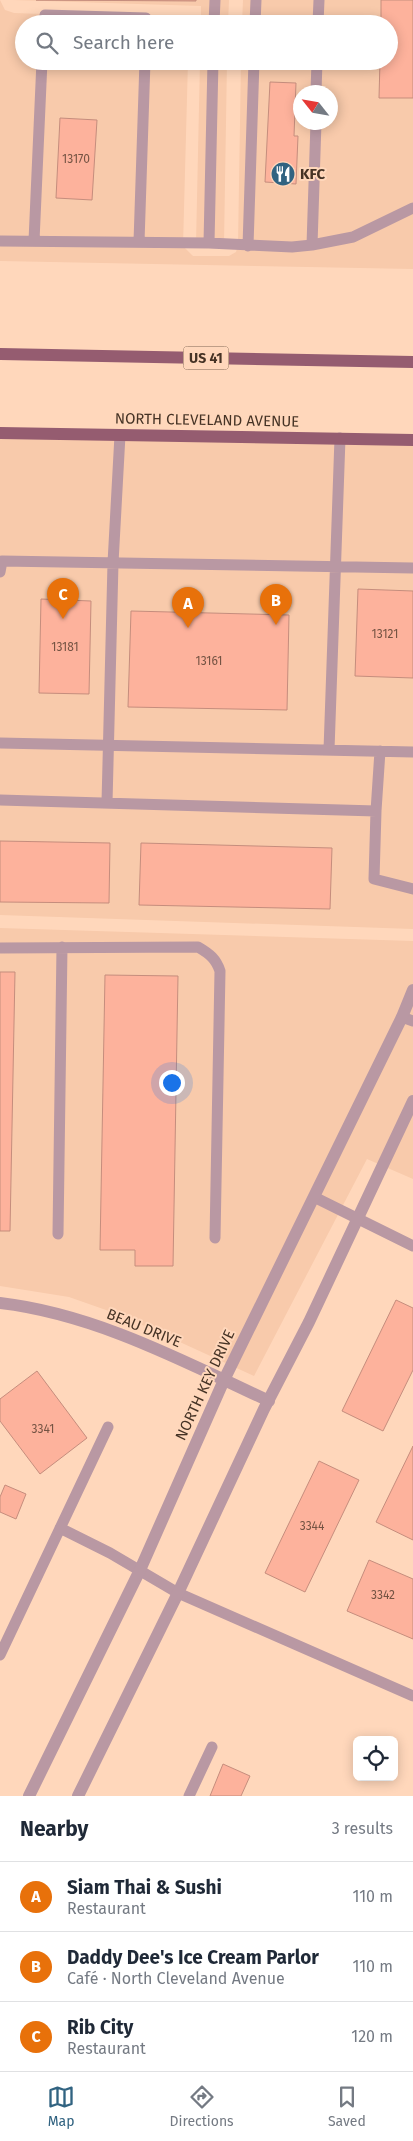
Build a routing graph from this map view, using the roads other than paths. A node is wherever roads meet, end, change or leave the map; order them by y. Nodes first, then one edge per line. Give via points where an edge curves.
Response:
1 (215, 0) edge
2 (256, 0) edge
3 (319, 0) edge
4 (214, 15) edge
5 (255, 15) edge
6 (318, 15) edge
7 (42, 70) edge
8 (145, 70) edge
9 (214, 70) edge
10 (254, 70) edge
11 (317, 70) edge
12 (316, 85) edge
13 (316, 130) edge
14 (413, 208) edge
15 (0, 241) edge
16 (34, 241) junction
17 (139, 242) junction
18 (209, 244) junction
19 (312, 245) junction
20 (248, 246) junction
21 (0, 354) edge
22 (413, 362) edge
23 (0, 433) edge
24 (120, 435) junction
25 (340, 438) junction
26 (413, 440) edge
27 (113, 563) junction
28 (336, 567) junction
29 (413, 568) edge
30 (0, 572) edge
31 (0, 743) edge
32 (109, 745) junction
33 (329, 750) junction
34 (380, 751) junction
35 (413, 752) edge
36 (0, 800) edge
37 (107, 804) junction
38 (376, 811) junction
39 (413, 889) edge
40 (62, 947) junction
41 (0, 948) edge
42 (413, 990) edge
43 (407, 1019) edge
44 (413, 1102) edge
45 (314, 1197) junction
46 (357, 1219) junction
47 (58, 1234) dead end
48 (215, 1238) dead end
49 (413, 1246) edge
50 (0, 1304) edge
51 (224, 1380) junction
52 (268, 1401) junction
53 (108, 1427) dead end
54 (60, 1528) junction
55 (140, 1570) junction
56 (178, 1593) junction
57 (0, 1655) edge
58 (413, 1696) edge
59 (212, 1747) dead end
60 (29, 1796) edge
61 (78, 1796) edge
62 (189, 1796) edge

1 - 4 lane
2 - 5 lane
3 - 6 lane
7 - 16 lane
8 - 17 lane
9 - 18 lane
10 - 20 lane
11 - 12 lane
13 - 19 lane
14 - 19 lane via 353,237
15 - 16 lane
16 - 17 lane
17 - 18 lane
18 - 20 lane
19 - 20 lane
21 - 22 main road, US 41
23 - 24 main road, NORTH CLEVELAND AVENUE
24 - 25 main road, NORTH CLEVELAND AVENUE
24 - 27 lane
25 - 26 main road, NORTH CLEVELAND AVENUE
25 - 28 lane
27 - 28 lane
27 - 30 lane via 2,561
27 - 32 lane
28 - 29 lane
28 - 33 lane
31 - 32 lane
32 - 33 lane
32 - 37 lane
33 - 34 lane
34 - 35 lane
34 - 38 lane
36 - 37 lane
37 - 38 lane
38 - 39 lane via 374,879
40 - 41 lane
40 - 47 lane
40 - 48 lane via 198,947 216,961 220,971
42 - 43 street, NORTH KEY DRIVE
43 - 45 street, NORTH KEY DRIVE
44 - 46 street
45 - 46 lane
45 - 51 street, NORTH KEY DRIVE
46 - 49 lane
46 - 52 street
50 - 51 street, BEAU DRIVE via 58,1314 97,1326
51 - 52 street, BEAU DRIVE
51 - 55 street, NORTH KEY DRIVE
52 - 56 street
53 - 54 lane
54 - 55 lane
54 - 57 lane
55 - 56 lane
55 - 60 street, NORTH KEY DRIVE
56 - 58 lane
56 - 61 street
59 - 62 lane

